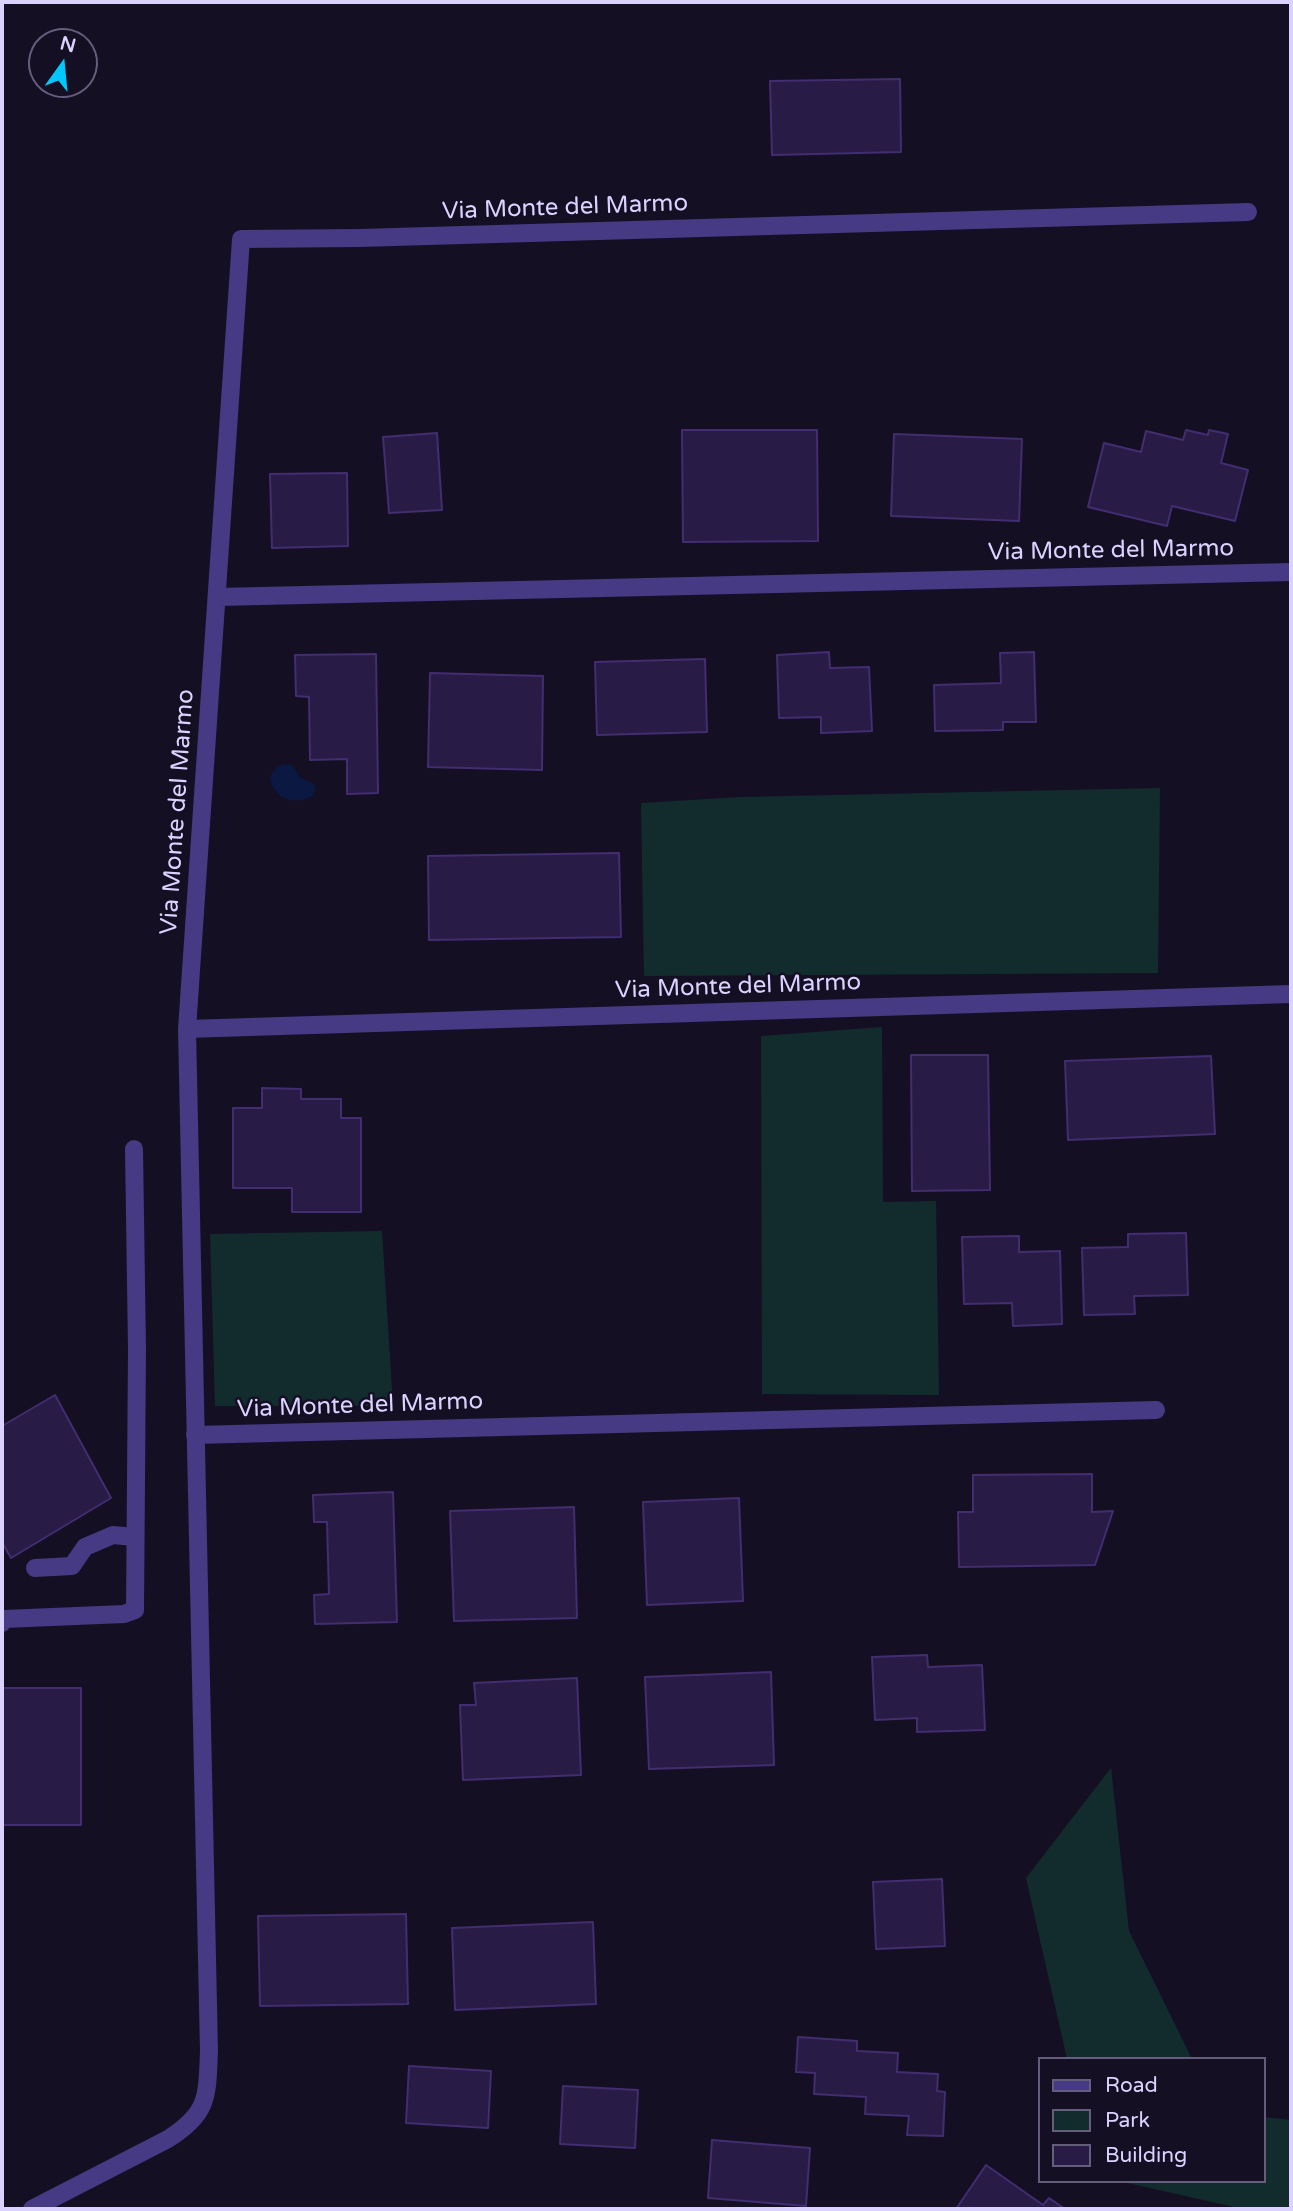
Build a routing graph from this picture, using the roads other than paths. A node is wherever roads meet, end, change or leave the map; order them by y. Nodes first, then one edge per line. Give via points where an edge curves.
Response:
1 (1248, 212) dead end
2 (1291, 572) edge
3 (218, 597) junction
4 (1291, 994) edge
5 (187, 1029) junction
6 (134, 1149) dead end
7 (1156, 1410) dead end
8 (195, 1435) junction
9 (134, 1537) junction
10 (34, 1568) dead end
11 (2, 1623) edge
12 (32, 2209) edge

1 - 3 street, Via Monte del Marmo via 241,239
2 - 3 street, Via Monte del Marmo
3 - 5 street, Via Monte del Marmo
4 - 5 street, Via Monte del Marmo
5 - 8 street, Via Monte del Marmo
6 - 9 street
7 - 8 street, Via Monte del Marmo
8 - 12 street, Via Monte del Marmo via 208,2081 202,2106 186,2128
9 - 10 street via 113,1535 85,1547 72,1566
9 - 11 street via 135,1610 4,1619

